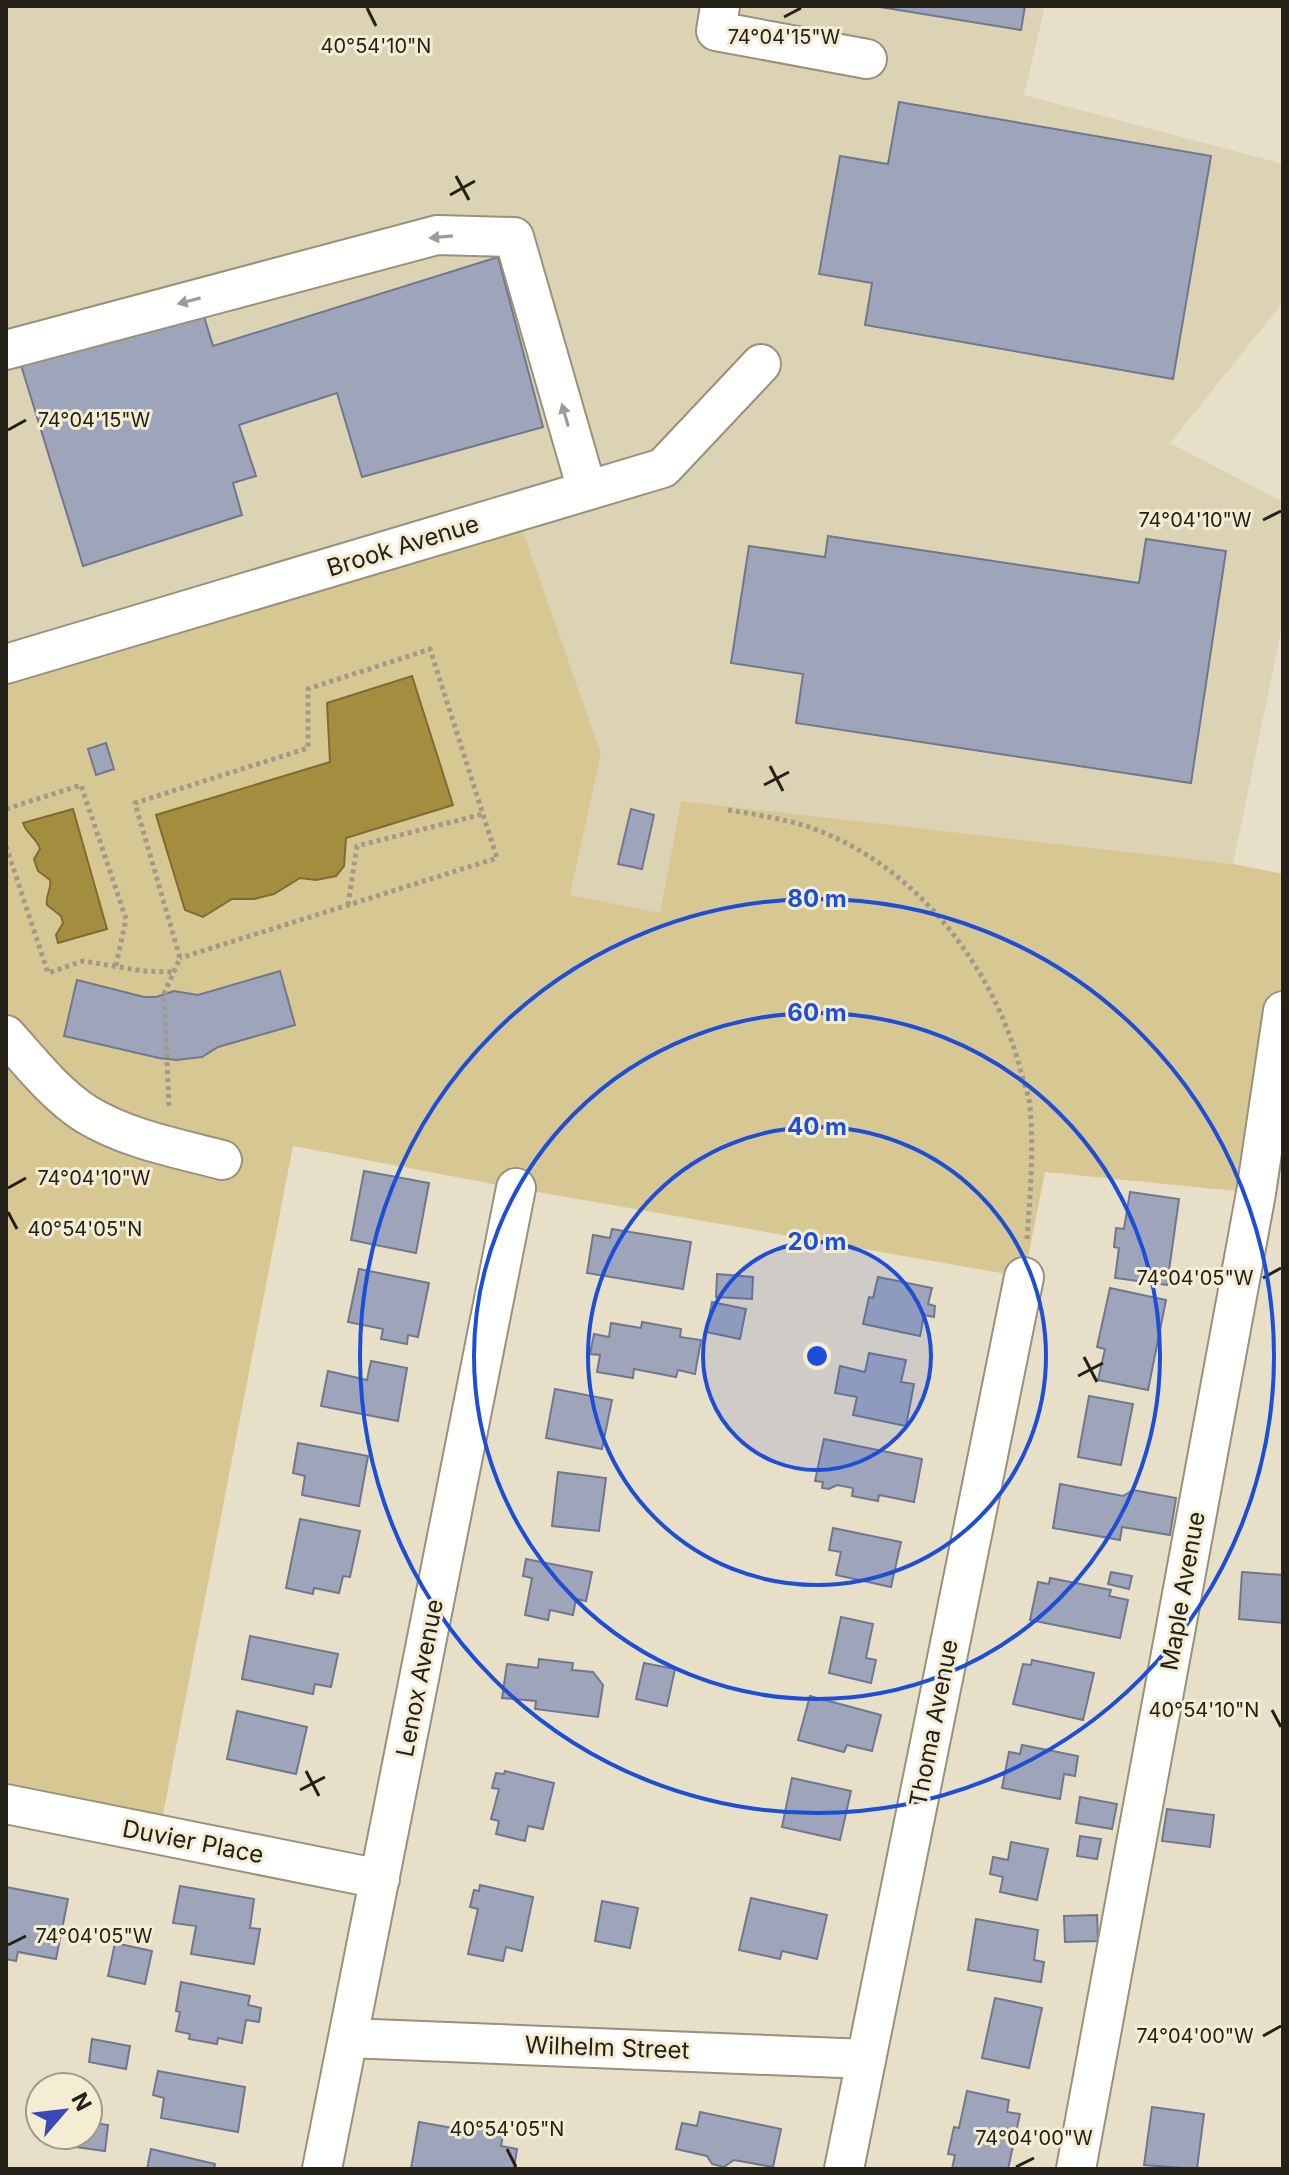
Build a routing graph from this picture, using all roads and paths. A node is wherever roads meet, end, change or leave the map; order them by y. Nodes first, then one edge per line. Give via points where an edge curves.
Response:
1 (720, 6) edge
2 (867, 59) dead end
3 (6, 350) edge
4 (761, 364) dead end
5 (587, 490) junction
6 (6, 664) edge
7 (6, 809) edge
8 (728, 810) dead end
9 (483, 814) junction
10 (6, 846) edge
11 (348, 905) junction
12 (180, 958) junction
13 (116, 966) junction
14 (174, 972) junction
15 (1283, 1011) edge
16 (6, 1035) edge
17 (169, 1107) dead end
18 (222, 1160) dead end
19 (516, 1188) dead end
20 (1024, 1277) joint
21 (6, 1804) edge
22 (380, 1879) junction
23 (348, 2038) junction
24 (866, 2059) junction
25 (322, 2169) edge
26 (844, 2169) edge
27 (1076, 2169) edge

1 - 2 street via 716,31
5 -> 3 street via 514,237 437,235
4 - 5 street, Brook Avenue via 663,468
5 - 6 street, Brook Avenue
7 - 13 path via 81,785 126,919
8 - 20 path via 819,830 871,858 916,893 986,981 1014,1042 1030,1105 1032,1175
9 - 11 path via 357,846
9 - 11 path via 497,858
9 - 12 path via 430,649 308,689 308,748 135,803
10 - 13 path via 48,973 83,961
11 - 12 path
12 - 14 path
13 - 14 path
14 - 17 path via 164,994
15 - 27 street, Maple Avenue via 1256,1193
16 - 18 street via 86,1114 142,1140
19 - 22 street, Lenox Avenue
20 - 24 street, Thoma Avenue
21 - 22 street, Duvier Place
22 - 23 street, Lenox Avenue
23 - 24 street, Wilhelm Street
23 - 25 street, Lenox Avenue
24 - 26 street, Thoma Avenue

